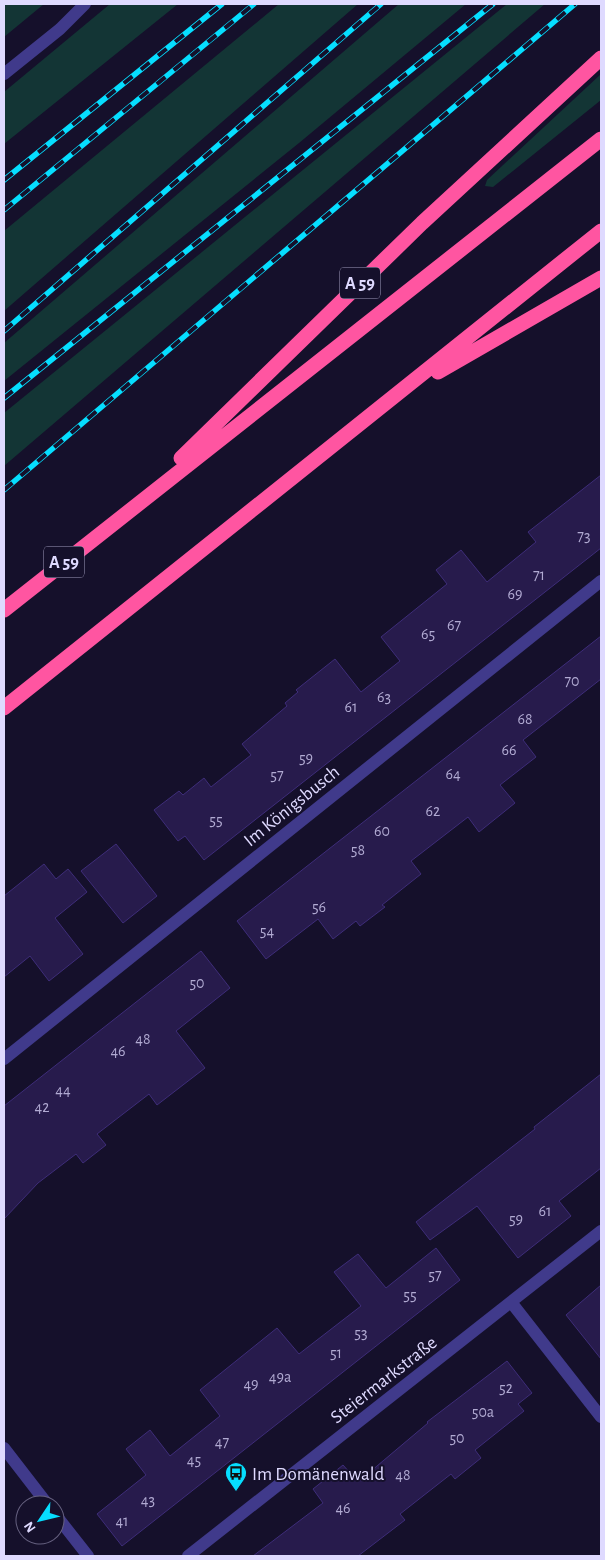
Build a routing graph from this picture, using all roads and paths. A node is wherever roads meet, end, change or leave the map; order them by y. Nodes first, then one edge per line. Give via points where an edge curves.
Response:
1 (85, 4) edge
2 (601, 58) edge
3 (4, 74) edge
4 (601, 139) edge
5 (601, 231) edge
6 (601, 278) edge
7 (397, 396) junction
8 (125, 513) junction
9 (601, 582) edge
10 (4, 610) edge
11 (4, 708) edge
12 (4, 1058) edge
13 (601, 1231) edge
14 (511, 1302) junction
15 (601, 1417) edge
16 (4, 1448) edge
17 (40, 1495) edge
18 (65, 1527) edge
19 (88, 1556) edge
20 (188, 1556) edge

1 - 3 street via 60,29
2 - 8 highway, A 59 via 422,223
4 - 8 highway, A 59
5 - 7 highway
6 - 7 highway
7 - 11 highway
8 - 10 highway, A 59
9 - 12 street, Im Königsbusch
13 - 14 street, Steiermarkstraße
14 - 15 street
14 - 20 street, Steiermarkstraße
16 - 17 street
18 - 19 street

